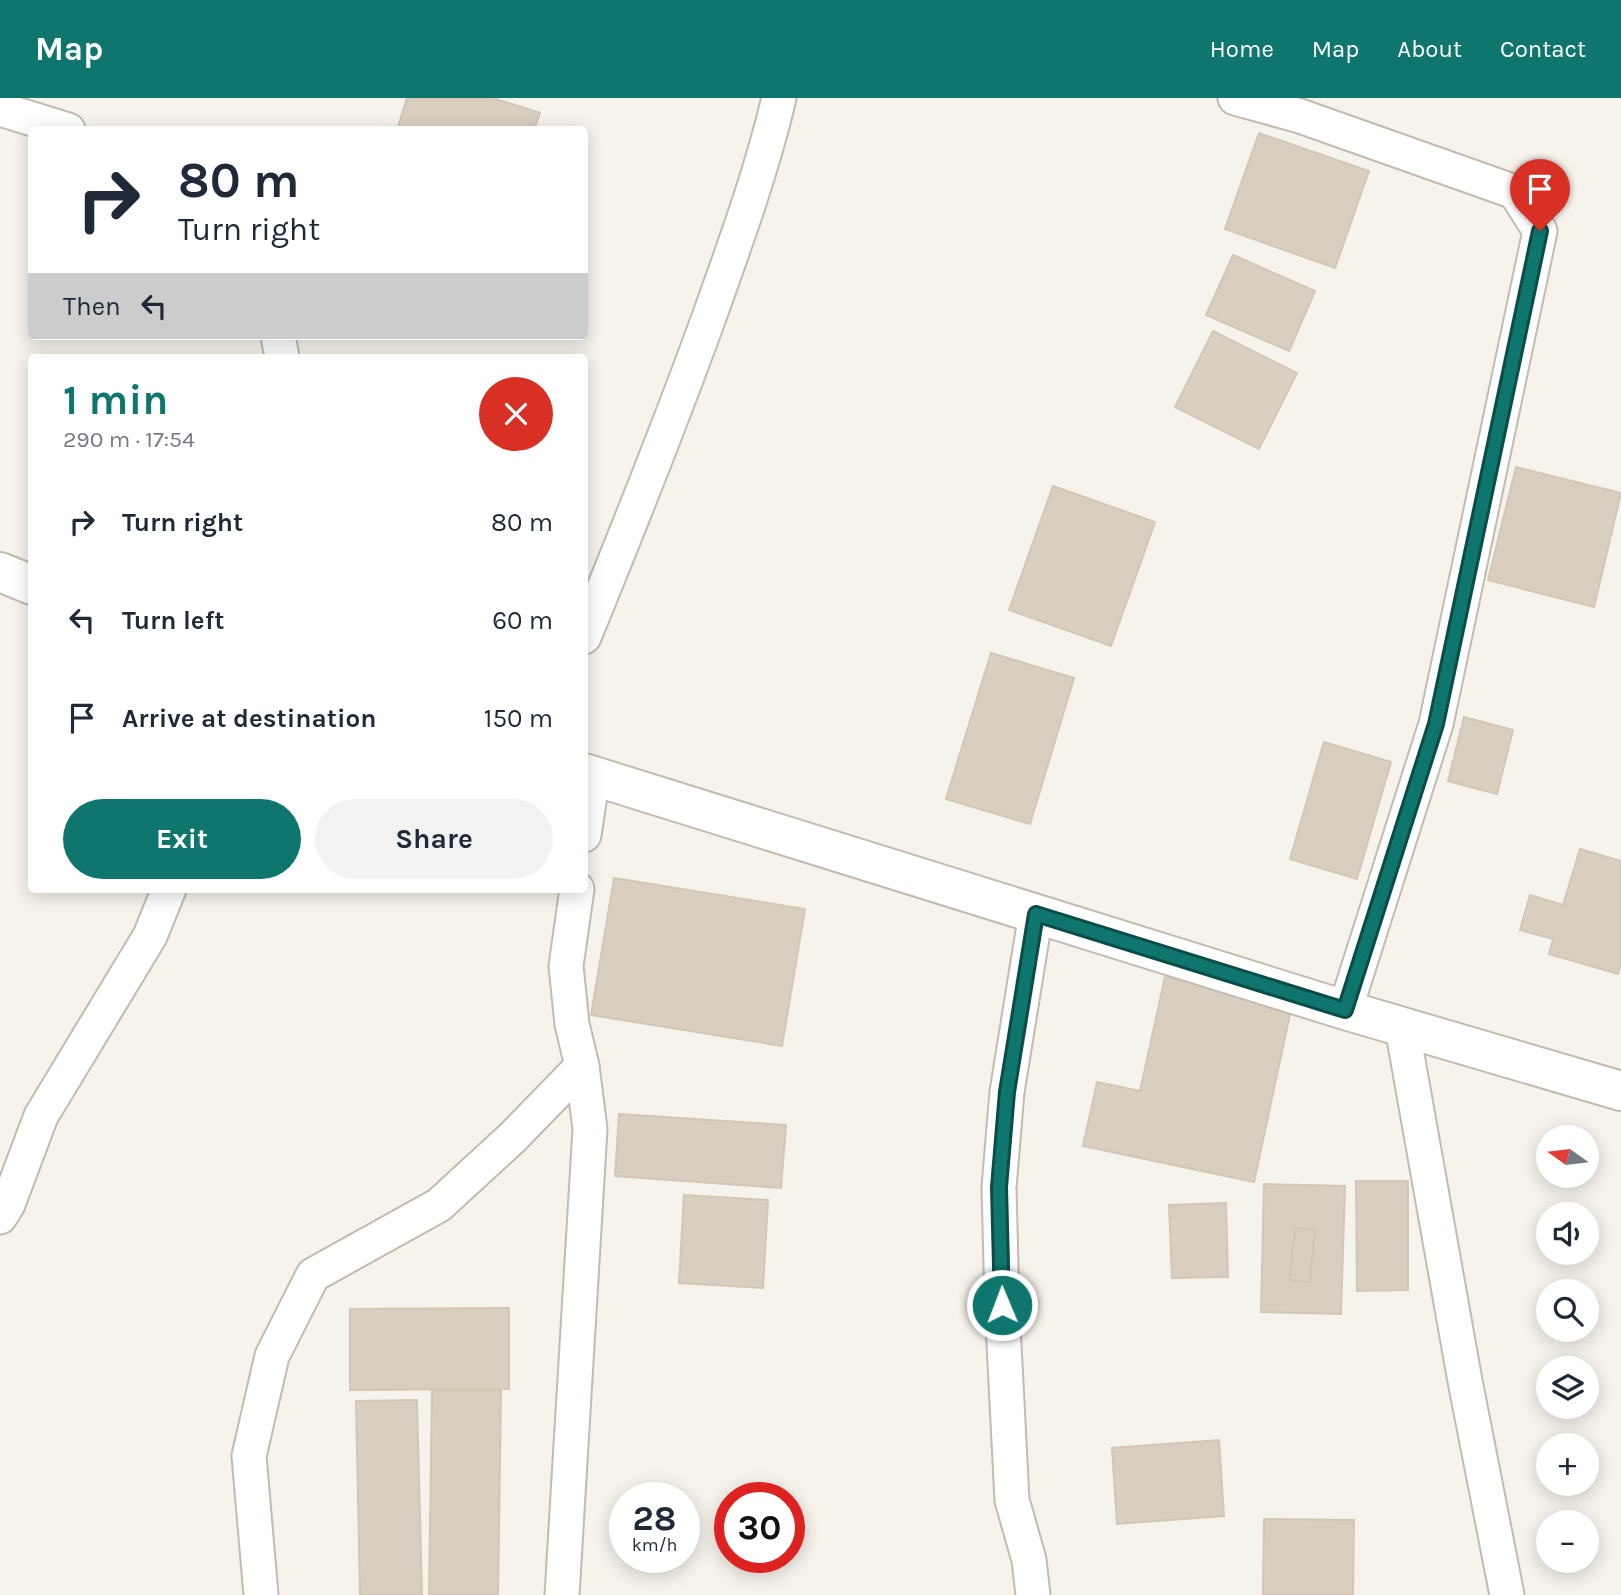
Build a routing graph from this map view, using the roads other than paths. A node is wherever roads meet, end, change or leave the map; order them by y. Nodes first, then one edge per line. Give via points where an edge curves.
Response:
1 (779, 98) edge
2 (1235, 98) edge
3 (0, 109) edge
4 (55, 126) edge
5 (0, 572) edge
6 (28, 583) edge
7 (588, 627) edge
8 (589, 774) edge
9 (167, 893) edge
10 (576, 893) edge
11 (1036, 914) junction
12 (1345, 1010) junction
13 (1402, 1027) junction
14 (582, 1066) junction
15 (1621, 1091) edge
16 (0, 1217) edge
17 (261, 1595) edge
18 (562, 1595) edge
19 (1033, 1595) edge
20 (1507, 1595) edge

1 - 7 street via 765,157 657,460
2 - 12 street via 1300,116 1515,192 1540,231 1436,724
3 - 4 street
5 - 6 street
8 - 11 street
9 - 16 street via 150,936 41,1116
10 - 14 street via 566,966
11 - 12 street
11 - 19 street via 1007,1092 999,1187 1012,1500 1029,1560
12 - 13 street
13 - 15 street
13 - 20 street
14 - 17 street via 439,1205 313,1275 272,1356 248,1456
14 - 18 street via 590,1129

